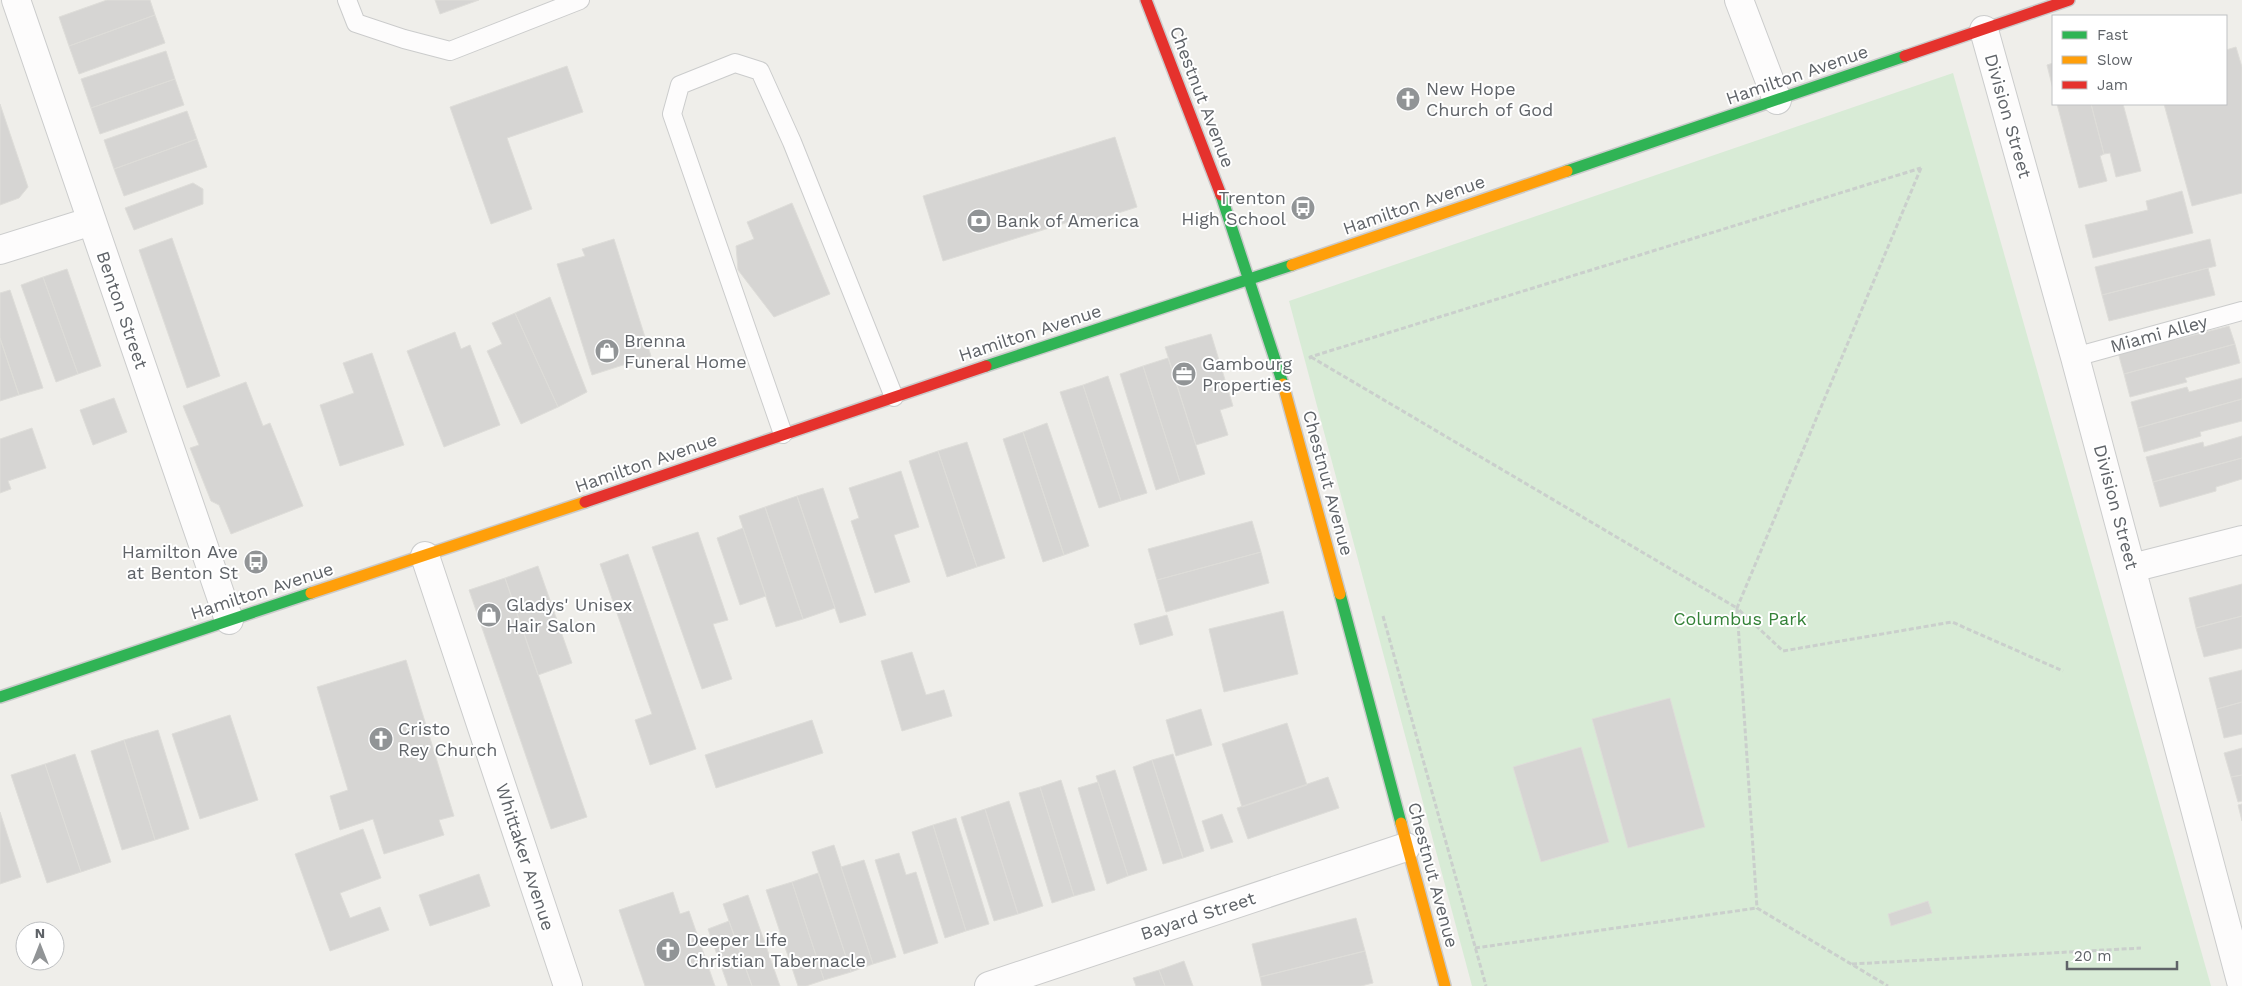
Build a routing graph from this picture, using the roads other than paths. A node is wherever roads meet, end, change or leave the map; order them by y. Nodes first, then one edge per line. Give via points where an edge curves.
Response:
1 (16, 0) edge
2 (347, 0) edge
3 (580, 0) edge
4 (1146, 0) edge
5 (1739, 0) edge
6 (2070, 0) edge
7 (1984, 30) junction
8 (1777, 100) junction
9 (92, 221) junction
10 (0, 250) edge
11 (1250, 279) junction
12 (2242, 311) edge
13 (2075, 357) junction
14 (894, 397) junction
15 (782, 434) junction
16 (2242, 540) edge
17 (424, 556) junction
18 (2132, 568) junction
19 (228, 620) junction
20 (0, 698) edge
21 (1406, 847) junction
22 (2241, 977) edge
23 (568, 986) edge
24 (989, 986) edge
25 (1445, 986) edge

1 - 9 street, Benton Street
2 - 3 lane via 356,23 450,51
4 - 11 main road, Chestnut Avenue
5 - 8 street
6 - 7 main road, Hamilton Avenue
7 - 8 main road, Hamilton Avenue
7 - 13 street, Division Street
8 - 11 main road, Hamilton Avenue
9 - 10 street
9 - 19 street, Benton Street
11 - 14 main road, Hamilton Avenue
11 - 21 main road, Chestnut Avenue via 1287,397
12 - 13 lane, Miami Alley
13 - 18 street, Division Street
14 - 15 main road, Hamilton Avenue
14 - 15 lane via 792,142 760,71 735,63 680,85 672,114
15 - 17 main road, Hamilton Avenue
16 - 18 street
17 - 19 main road, Hamilton Avenue
17 - 23 street, Whittaker Avenue
18 - 22 street, Division Street
19 - 20 main road, Hamilton Avenue
21 - 24 street, Bayard Street
21 - 25 main road, Chestnut Avenue

